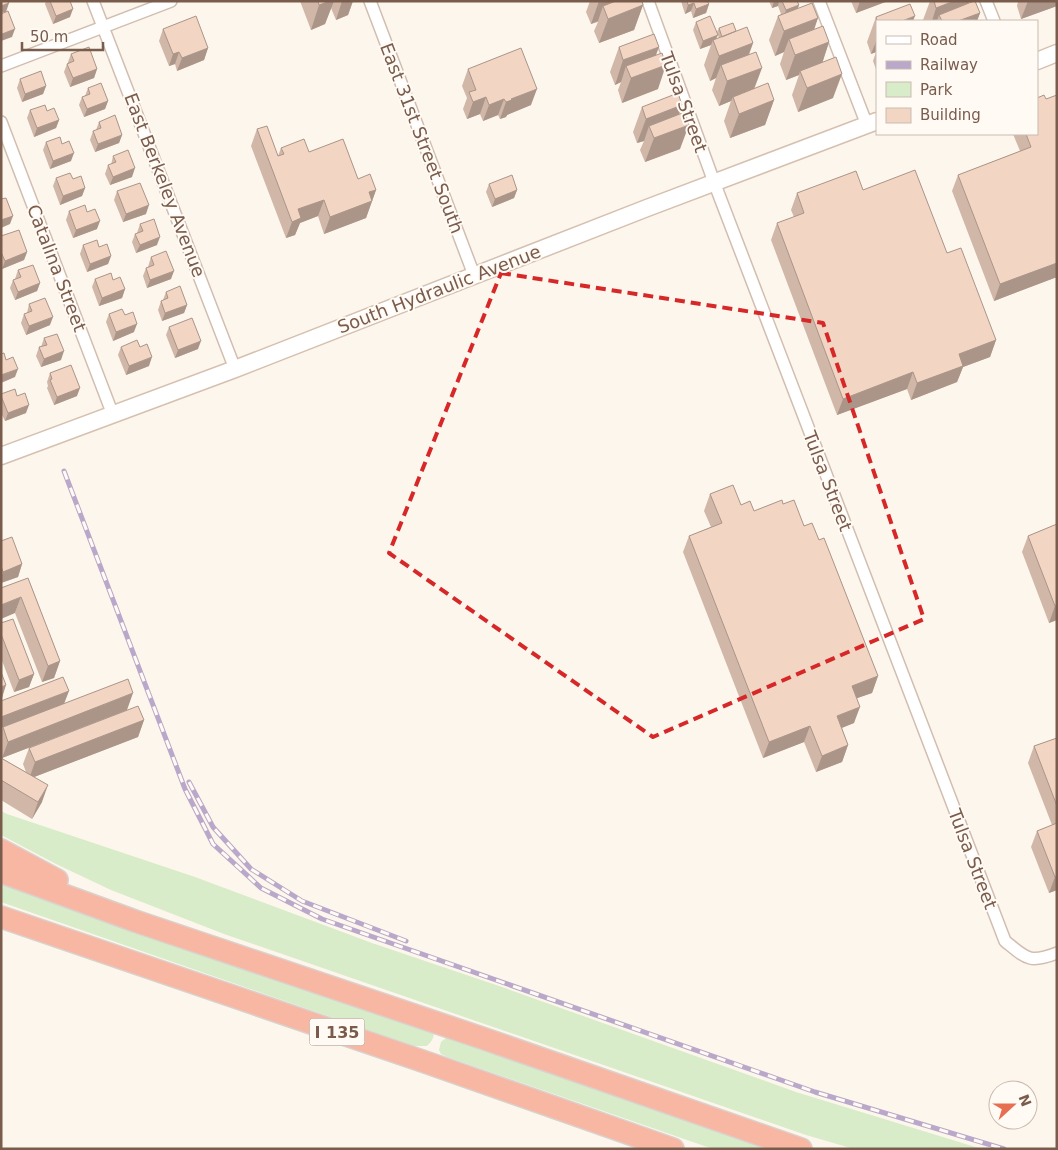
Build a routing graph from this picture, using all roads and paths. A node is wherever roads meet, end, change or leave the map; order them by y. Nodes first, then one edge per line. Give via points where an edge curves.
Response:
1 (93, 1) edge
2 (171, 1) edge
3 (370, 1) edge
4 (648, 1) edge
5 (819, 1) edge
6 (986, 1) edge
7 (994, 20) edge
8 (103, 27) junction
9 (1057, 53) edge
10 (1038, 60) edge
11 (1, 66) edge
12 (1, 122) edge
13 (872, 123) edge
14 (714, 182) junction
15 (474, 276) junction
16 (235, 369) junction
17 (114, 414) junction
18 (1, 456) edge
19 (1, 850) edge
20 (1, 872) edge
21 (1, 917) edge
22 (135, 921) junction
23 (1057, 953) edge
24 (673, 1149) edge
25 (801, 1149) edge

1 - 8 street, East Berkeley Avenue
2 - 8 street
3 - 15 street, East 31st Street South
4 - 14 street, Tulsa Street
5 - 13 street
6 - 7 street
8 - 11 street
8 - 16 street, East Berkeley Avenue
9 - 10 street
12 - 17 street, Catalina Street
13 - 14 street, South Hydraulic Avenue
14 - 15 street, South Hydraulic Avenue
14 - 23 street, Tulsa Street via 1005,941 1028,959
15 - 16 street, South Hydraulic Avenue
16 - 17 street, South Hydraulic Avenue
17 - 18 street, South Hydraulic Avenue
19 - 22 highway
20 - 22 highway, I 135
21 - 24 highway, I 135
22 - 25 highway, I 135

